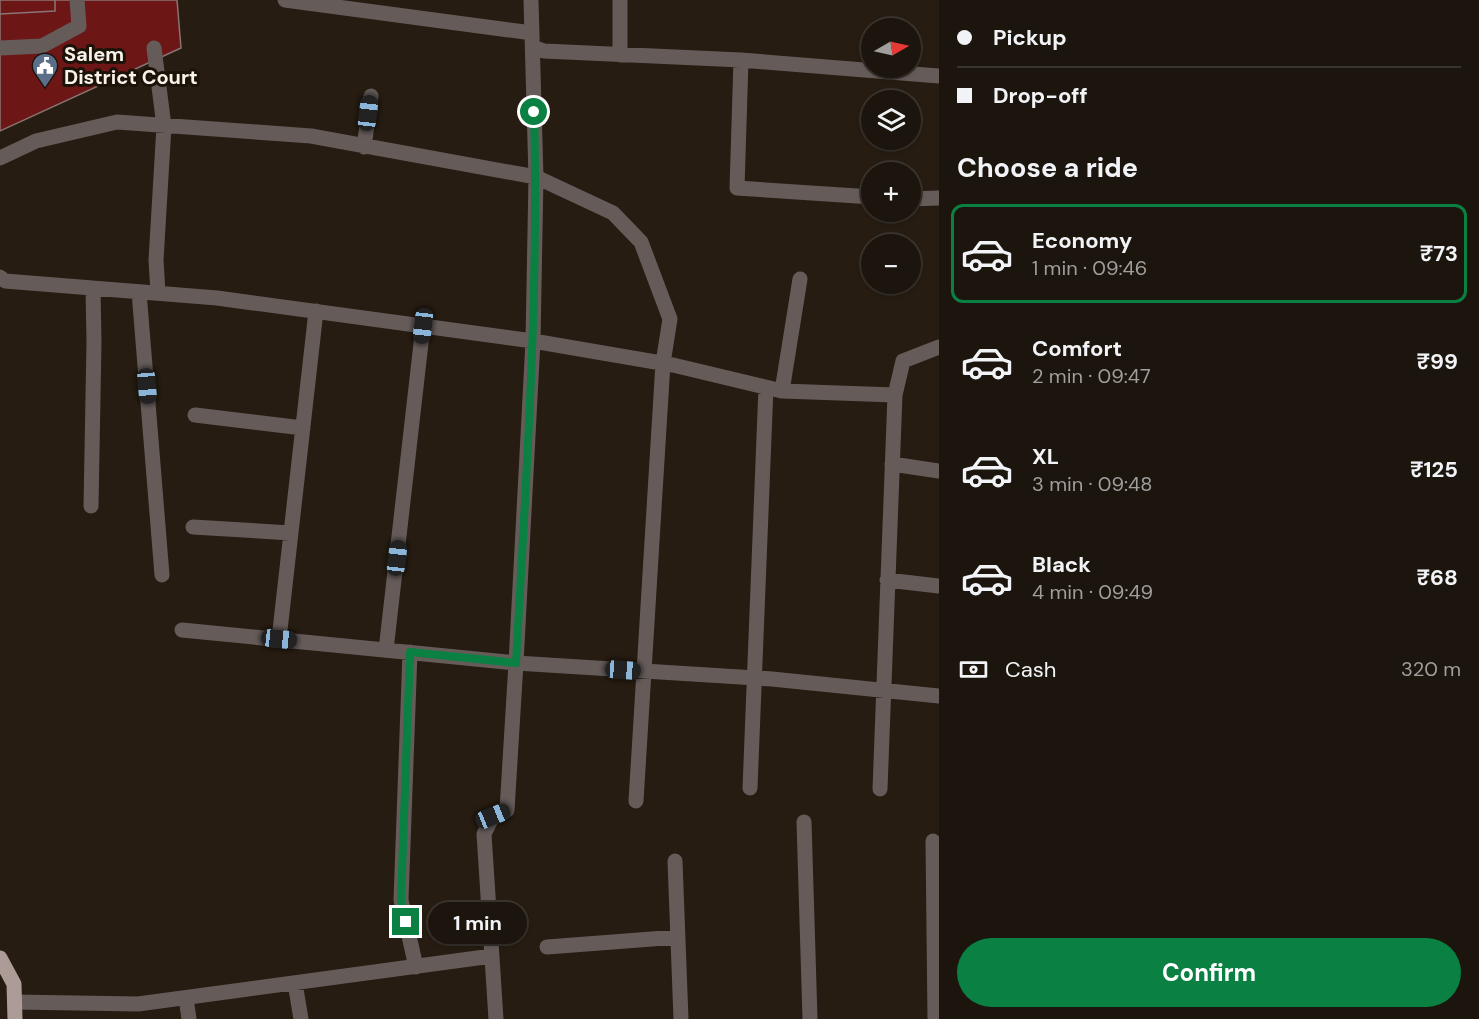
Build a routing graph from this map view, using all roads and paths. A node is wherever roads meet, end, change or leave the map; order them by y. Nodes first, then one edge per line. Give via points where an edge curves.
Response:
1 (77, 0) edge
2 (285, 0) edge
3 (531, 0) edge
4 (620, 0) edge
5 (532, 40) junction
6 (0, 48) edge
7 (154, 48) dead end
8 (620, 55) junction
9 (741, 60) junction
10 (939, 76) edge
11 (371, 96) dead end
12 (164, 126) junction
13 (364, 147) junction
14 (0, 158) edge
15 (536, 177) junction
16 (861, 196) edge
17 (939, 198) edge
18 (921, 199) edge
19 (0, 277) edge
20 (800, 279) dead end
21 (93, 288) junction
22 (139, 292) junction
23 (158, 293) junction
24 (316, 311) junction
25 (423, 326) junction
26 (533, 341) junction
27 (939, 347) edge
28 (663, 363) junction
29 (766, 387) junction
30 (782, 391) junction
31 (895, 395) junction
32 (195, 415) dead end
33 (303, 428) junction
34 (892, 464) junction
35 (939, 471) edge
36 (91, 506) dead end
37 (194, 527) dead end
38 (291, 533) junction
39 (162, 575) dead end
40 (888, 580) junction
41 (939, 586) edge
42 (182, 630) dead end
43 (279, 639) junction
44 (386, 650) junction
45 (410, 652) junction
46 (516, 663) junction
47 (644, 671) junction
48 (755, 678) junction
49 (885, 691) junction
50 (939, 696) edge
51 (750, 788) dead end
52 (880, 789) dead end
53 (636, 801) dead end
54 (804, 822) dead end
55 (933, 841) dead end
56 (675, 861) dead end
57 (678, 936) junction
58 (547, 946) dead end
59 (492, 956) junction
60 (0, 958) edge
61 (416, 967) junction
62 (295, 983) junction
63 (186, 998) junction
64 (15, 1002) junction
65 (15, 1019) edge
66 (189, 1019) edge
67 (301, 1019) edge
68 (496, 1019) edge
69 (681, 1019) edge
70 (810, 1019) edge
71 (935, 1019) edge

1 - 6 street via 79,26 42,46
2 - 5 street
3 - 5 street
4 - 8 street
5 - 8 street via 544,51
5 - 15 street
7 - 12 street
8 - 9 street
9 - 10 street
9 - 16 street via 737,188
11 - 13 street
12 - 13 street via 311,136
12 - 14 street via 117,122 36,141
12 - 23 street via 156,260
13 - 15 street
15 - 26 street
15 - 28 street via 613,213 641,242 670,319
17 - 18 street
19 - 21 street via 5,281
20 - 30 street
21 - 22 street
21 - 36 street
22 - 23 street
22 - 39 street
23 - 24 street
24 - 25 street
24 - 33 street
25 - 26 street
25 - 44 street
26 - 28 street
26 - 46 street
27 - 31 street via 903,361
28 - 29 street
28 - 47 street
29 - 30 street
29 - 48 street
30 - 31 street
31 - 34 street
32 - 33 street
33 - 38 street
34 - 35 street
34 - 40 street
37 - 38 street
38 - 43 street
40 - 41 street
40 - 49 street
42 - 43 street
43 - 44 street
44 - 45 street
45 - 46 street
45 - 61 street via 401,900
46 - 47 street
46 - 59 street via 507,810 493,816 484,834
47 - 48 street
47 - 53 street
48 - 49 street
48 - 51 street
49 - 50 street
49 - 52 street
54 - 70 street
55 - 71 street
56 - 57 street
57 - 58 street
57 - 69 street
59 - 61 street
59 - 68 street
60 - 64 main road via 14,984
61 - 62 street
62 - 63 street
62 - 67 street
63 - 64 street via 138,1004
63 - 66 street
64 - 65 main road

